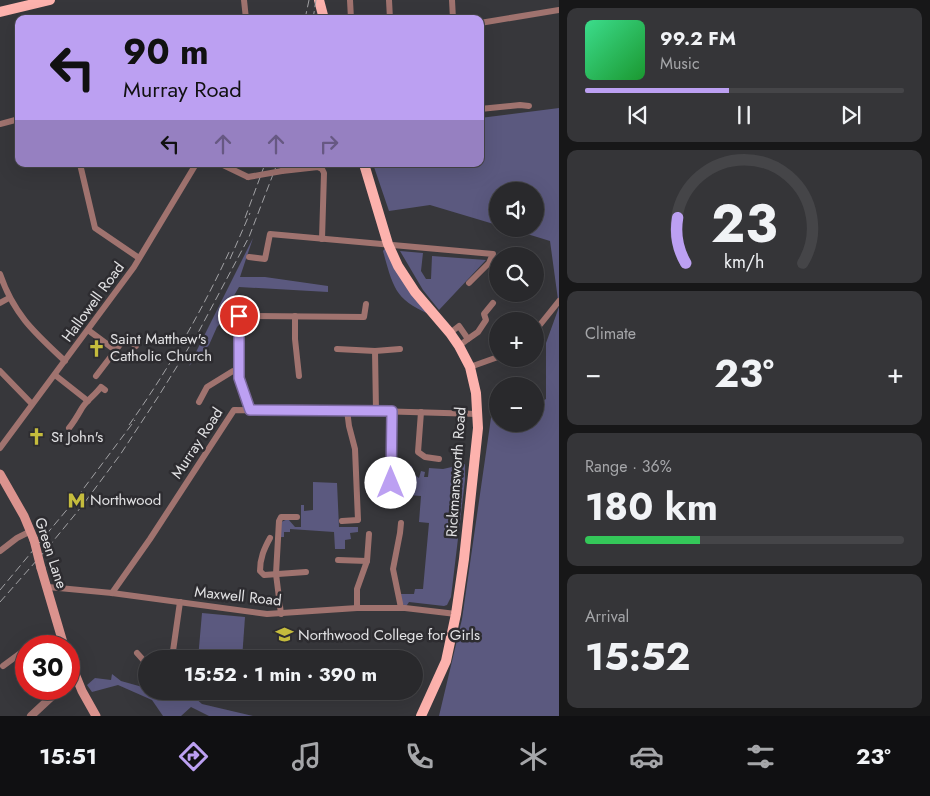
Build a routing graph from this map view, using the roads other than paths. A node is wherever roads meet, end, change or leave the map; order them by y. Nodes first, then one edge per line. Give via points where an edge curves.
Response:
1 (50, 0) edge
2 (244, 0) edge
3 (319, 0) edge
4 (350, 0) edge
5 (388, 0) edge
6 (452, 0) edge
7 (559, 10) edge
8 (0, 12) edge
9 (246, 15) edge
10 (323, 15) edge
11 (351, 15) edge
12 (390, 15) edge
13 (453, 15) edge
14 (484, 22) edge
15 (529, 106) dead end
16 (484, 109) edge
17 (15, 120) edge
18 (0, 124) edge
19 (81, 167) edge
20 (194, 167) edge
21 (227, 167) edge
22 (318, 167) edge
23 (318, 167) edge
24 (365, 167) edge
25 (322, 239) junction
26 (388, 244) junction
27 (249, 257) dead end
28 (139, 258) junction
29 (0, 274) edge
30 (469, 283) dead end
31 (9, 298) junction
32 (559, 301) edge
33 (0, 303) edge
34 (493, 303) dead end
35 (366, 304) dead end
36 (295, 316) junction
37 (544, 320) edge
38 (88, 330) junction
39 (450, 333) junction
40 (468, 339) junction
41 (136, 346) dead end
42 (459, 346) junction
43 (400, 349) dead end
44 (115, 350) junction
45 (338, 350) dead end
46 (375, 351) junction
47 (489, 360) edge
48 (65, 361) junction
49 (470, 367) junction
50 (0, 371) edge
51 (239, 371) junction
52 (55, 375) junction
53 (96, 376) dead end
54 (298, 376) dead end
55 (105, 390) dead end
56 (88, 401) junction
57 (199, 402) dead end
58 (32, 404) junction
59 (250, 410) junction
60 (347, 410) junction
61 (376, 411) junction
62 (392, 411) junction
63 (421, 412) junction
64 (478, 414) junction
65 (69, 428) dead end
66 (0, 448) edge
67 (439, 459) dead end
68 (0, 474) edge
69 (391, 483) dead end
70 (297, 518) dead end
71 (342, 520) dead end
72 (401, 523) dead end
73 (30, 530) junction
74 (369, 534) dead end
75 (270, 538) dead end
76 (0, 551) edge
77 (338, 560) dead end
78 (367, 561) junction
79 (306, 572) dead end
80 (276, 574) junction
81 (48, 587) junction
82 (112, 593) junction
83 (180, 602) junction
84 (357, 608) junction
85 (401, 608) junction
86 (281, 614) junction
87 (456, 614) junction
88 (61, 635) edge
89 (174, 650) edge
90 (15, 657) edge
91 (3, 666) dead end
92 (80, 691) edge
93 (48, 700) edge
94 (31, 716) edge
95 (96, 716) edge
96 (421, 716) edge

1 - 8 main road
2 - 9 street
3 - 10 main road
4 - 11 street
5 - 12 street
6 - 13 street
7 - 14 street
15 - 16 street
17 - 18 street
19 - 28 street via 95,228
20 - 28 street, Hallowell Road
21 - 22 street, bridge via 248,177
23 - 25 street, bridge via 324,173
24 - 26 main road, Rickmansworth Road
25 - 26 street
25 - 27 street via 270,234 265,259
26 - 30 street via 493,254 489,264
26 - 39 main road, Rickmansworth Road via 415,292
28 - 38 street, Hallowell Road
29 - 31 street
31 - 33 street
31 - 48 street via 30,328
32 - 37 street
34 - 40 street via 484,314 486,320 478,332
35 - 36 street via 364,317
36 - 51 street via 239,316
36 - 54 street
38 - 44 street
38 - 48 street, Hallowell Road
39 - 40 street via 459,326
39 - 42 main road, Rickmansworth Road
40 - 42 street
41 - 44 street via 125,338
42 - 49 main road, Rickmansworth Road
43 - 46 street
44 - 53 street
45 - 46 street
46 - 61 street
47 - 49 street
48 - 52 street, Hallowell Road
49 - 64 main road, Rickmansworth Road
50 - 58 street
51 - 57 street via 233,371 207,387
51 - 59 street
52 - 56 street
52 - 58 street, Hallowell Road
55 - 56 street via 101,387
56 - 65 street
58 - 66 street, Hallowell Road
59 - 60 street, Murray Road
59 - 82 street, Murray Road via 234,410
60 - 61 street, Murray Road
60 - 71 street via 355,449 358,520
61 - 62 street, Murray Road
62 - 63 street, Murray Road
62 - 69 street
63 - 64 street, Murray Road
63 - 67 street via 418,452 425,457
64 - 87 main road, Rickmansworth Road
68 - 73 main road, Green Lane
70 - 80 street via 281,517 279,521
72 - 85 street via 393,569
73 - 76 street
73 - 81 main road, Green Lane, bridge
74 - 78 street
75 - 80 street via 262,553 260,571 264,575
77 - 78 street
78 - 84 street via 357,590
79 - 80 street
80 - 86 street
81 - 82 street, Maxwell Road
81 - 88 main road, Green Lane
82 - 83 street, Maxwell Road
83 - 86 street, Maxwell Road
83 - 89 street
84 - 85 street, Maxwell Road
84 - 86 street, Maxwell Road
85 - 87 street, Maxwell Road
87 - 96 main road, Rickmansworth Road via 446,660
90 - 91 street
92 - 95 main road
93 - 94 street

